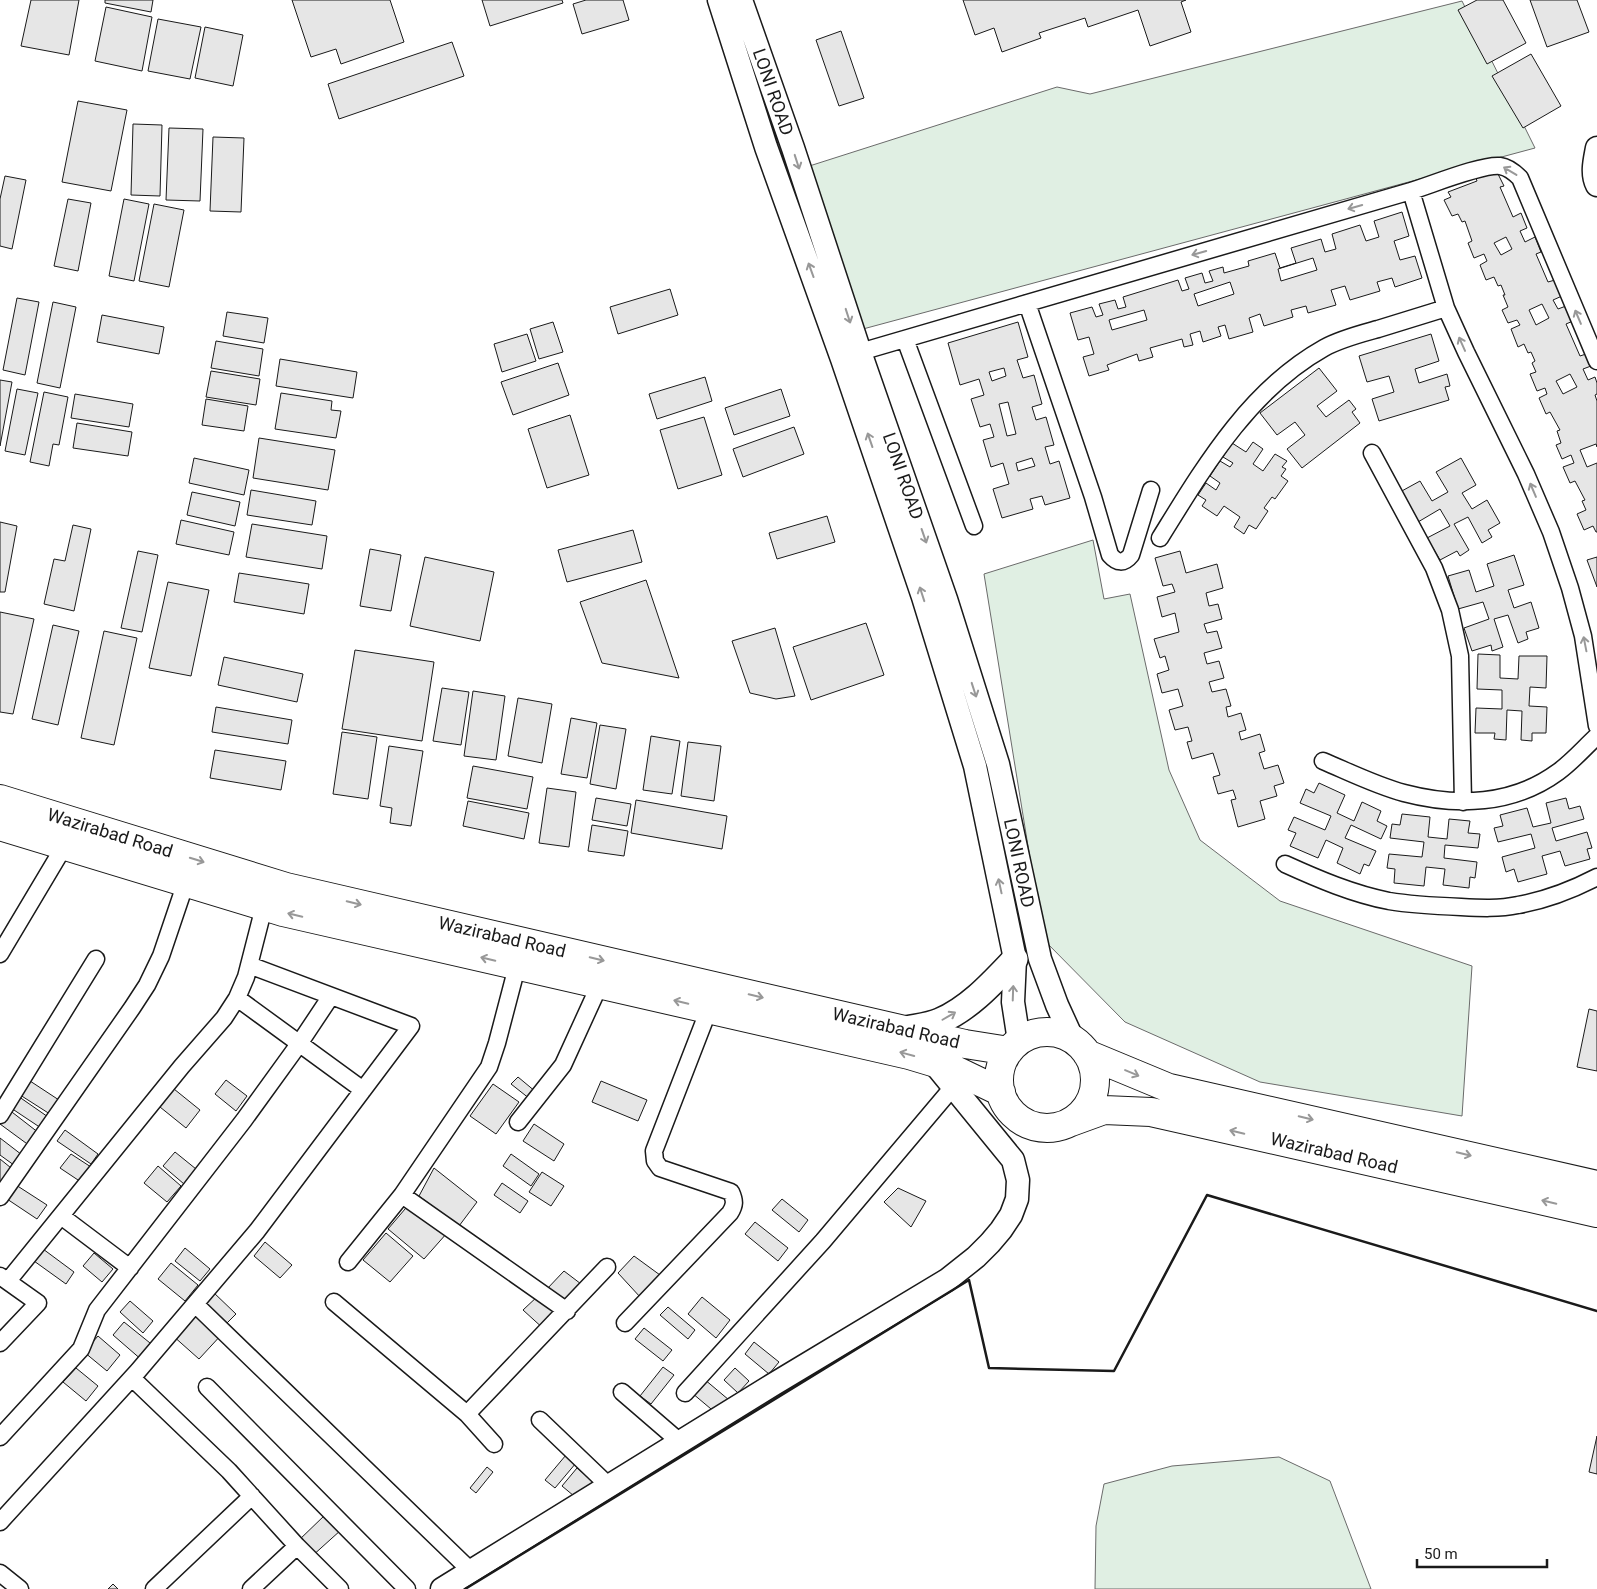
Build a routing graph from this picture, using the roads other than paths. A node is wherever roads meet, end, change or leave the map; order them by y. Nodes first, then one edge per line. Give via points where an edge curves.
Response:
1 (719, 0) edge
2 (741, 0) edge
3 (1597, 148) edge
4 (1597, 185) edge
5 (1412, 191) junction
6 (1027, 304) junction
7 (1446, 308) junction
8 (905, 339) junction
9 (860, 352) junction
10 (1597, 362) edge
11 (1372, 454) dead end
12 (1151, 490) dead end
13 (974, 526) dead end
14 (1160, 538) dead end
15 (942, 621) junction
16 (1597, 726) edge
17 (1597, 736) edge
18 (1322, 761) dead end
19 (0, 799) edge
20 (1463, 802) junction
21 (0, 826) edge
22 (65, 846) junction
23 (1285, 864) dead end
24 (1597, 877) edge
25 (186, 882) junction
26 (267, 894) junction
27 (0, 954) edge
28 (521, 954) junction
29 (96, 959) dead end
30 (1015, 960) junction
31 (249, 965) junction
32 (600, 984) junction
33 (331, 996) junction
34 (237, 998) junction
35 (709, 1009) junction
36 (902, 1030) junction
37 (299, 1044) junction
38 (1014, 1046) junction
39 (1080, 1047) junction
40 (933, 1062) junction
41 (953, 1087) junction
42 (363, 1090) junction
43 (1001, 1092) junction
44 (0, 1115) edge
45 (518, 1122) dead end
46 (1071, 1122) junction
47 (1597, 1185) edge
48 (402, 1195) junction
49 (0, 1197) edge
50 (1597, 1213) edge
51 (61, 1216) junction
52 (348, 1262) dead end
53 (607, 1267) dead end
54 (130, 1268) junction
55 (4, 1278) edge
56 (334, 1302) dead end
57 (195, 1304) junction
58 (567, 1311) junction
59 (625, 1323) dead end
60 (0, 1343) edge
61 (132, 1378) junction
62 (207, 1387) dead end
63 (622, 1392) dead end
64 (685, 1392) dead end
65 (467, 1414) junction
66 (540, 1420) dead end
67 (0, 1437) edge
68 (680, 1442) junction
69 (494, 1444) dead end
70 (609, 1486) junction
71 (252, 1496) junction
72 (0, 1522) edge
73 (297, 1546) junction
74 (471, 1571) junction
75 (0, 1574) edge
76 (20, 1589) edge
77 (154, 1589) edge
78 (251, 1589) edge
79 (340, 1589) edge
80 (407, 1589) edge
81 (442, 1589) edge

15 -> 1 street, LONI ROAD via 842,359 766,147
2 -> 9 street, LONI ROAD
3 - 4 street via 1594,163
5 -> 6 street
5 - 7 street
10 -> 5 street via 1520,178 1512,170 1500,166 1484,167
6 - 8 street
6 - 12 street via 1114,560 1127,560 1130,555
7 - 14 street via 1342,341 1296,366 1236,423
16 -> 7 street via 1583,636 1551,532
8 - 9 street
8 - 13 street
9 -> 15 street, LONI ROAD
11 - 20 street via 1434,568 1450,610 1460,656
30 -> 15 street, LONI ROAD
15 -> 39 street, LONI ROAD via 998,764 1040,959 1057,1005
17 - 20 street via 1558,772 1520,794
18 - 20 street via 1404,793
19 -> 26 highway, Wazirabad Road
21 - 22 highway, Wazirabad Road
22 - 25 highway, Wazirabad Road
22 - 27 street
23 - 24 street via 1352,891 1424,906 1518,906 1568,892
25 - 26 highway, Wazirabad Road
25 - 49 street via 161,956 147,985
26 - 28 highway, Wazirabad Road via 286,887
26 - 31 street
28 - 32 highway, Wazirabad Road
28 -> 36 highway, Wazirabad Road
28 - 48 street via 489,1067
29 - 44 street
36 -> 30 main road via 939,1021 962,1008
38 -> 30 street, LONI ROAD
31 - 33 street
31 - 34 street
35 -> 32 highway, Wazirabad Road
32 - 45 street via 563,1065
33 - 37 street
33 - 42 street via 411,1026
34 - 37 street
34 - 51 street
40 -> 35 highway, Wazirabad Road
35 - 59 street via 654,1151 655,1161 660,1168 731,1192 735,1206
36 - 38 highway, Wazirabad Road via 965,1044
37 - 42 street
37 - 54 street
38 - 39 highway via 1028,1036 1055,1033
38 - 43 highway via 1002,1063
39 - 46 highway via 1095,1072 1094,1092 1086,1109
39 -> 47 highway, Wazirabad Road via 1169,1088
40 - 41 street
40 - 43 highway, Wazirabad Road
41 - 64 street via 823,1241
41 - 68 street via 1013,1160 1018,1180 1017,1199 1001,1230 976,1257 947,1280
42 - 57 street via 257,1231
43 - 46 highway via 1009,1109 1023,1122 1045,1128
50 -> 46 highway, Wazirabad Road via 1151,1112 1104,1110
48 - 52 street
48 - 58 street
51 - 54 street
51 - 55 street
53 - 58 street
54 - 67 street via 97,1310 81,1349
55 - 60 street via 38,1303
56 - 65 street
57 - 61 street
57 - 74 street
58 - 65 street
61 - 71 street
61 - 72 street
62 - 80 street
63 - 68 street
65 - 69 street
66 - 70 street
68 - 70 street
70 - 74 street
71 - 73 street
71 - 77 street
73 - 78 street
73 - 79 street
74 - 81 street
75 - 76 street

